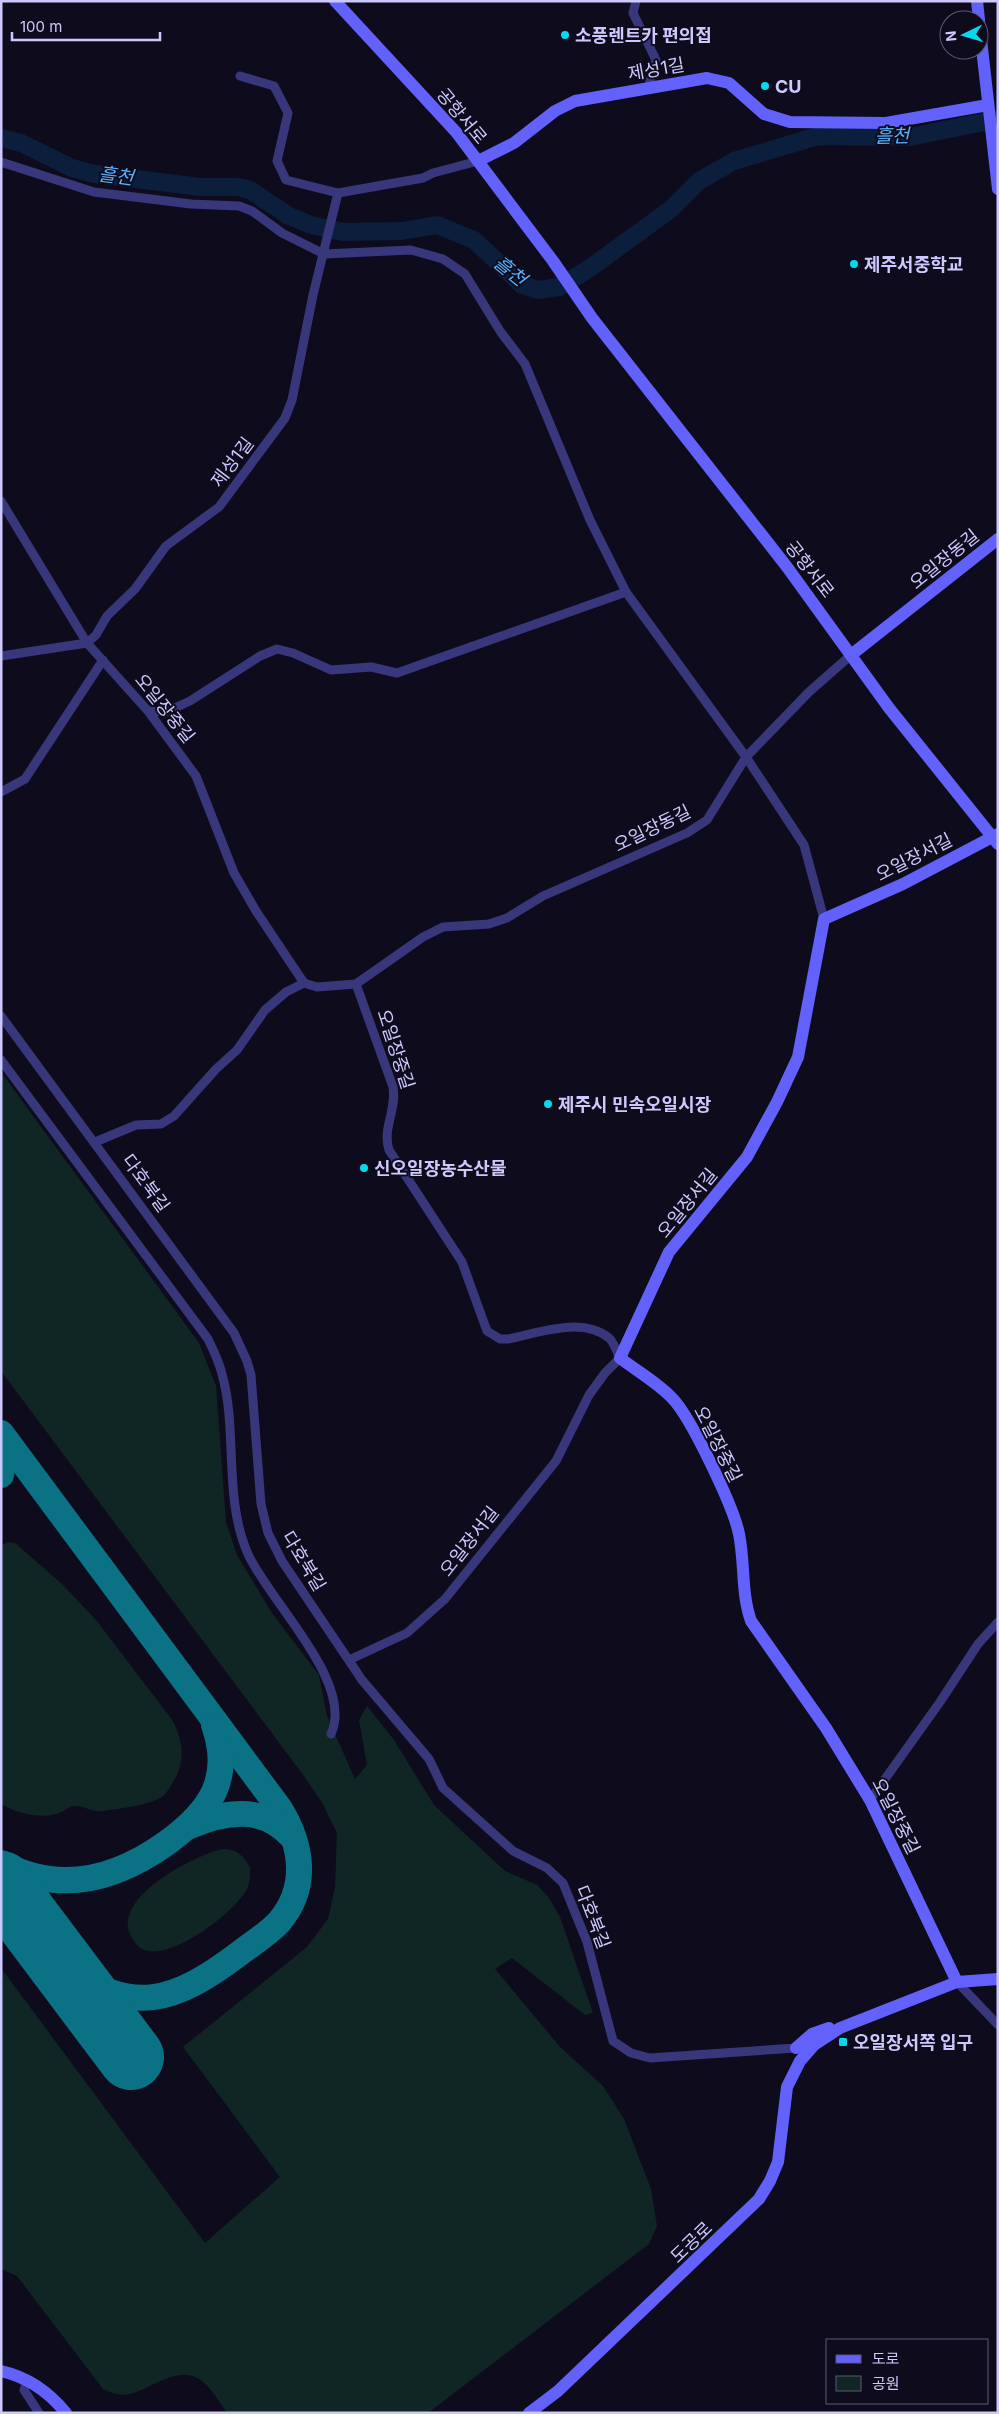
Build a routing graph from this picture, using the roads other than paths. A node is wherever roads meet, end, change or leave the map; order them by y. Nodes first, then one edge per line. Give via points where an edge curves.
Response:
1 (335, 1) edge
2 (636, 1) edge
3 (345, 7) edge
4 (983, 60) edge
5 (240, 76) dead end
6 (648, 89) junction
7 (988, 105) junction
8 (1, 162) edge
9 (478, 162) junction
10 (998, 190) edge
11 (338, 193) junction
12 (324, 254) junction
13 (1, 501) edge
14 (998, 538) edge
15 (998, 551) edge
16 (979, 554) junction
17 (626, 592) junction
18 (87, 643) junction
19 (851, 655) junction
20 (1, 656) edge
21 (103, 660) junction
22 (148, 711) junction
23 (746, 758) junction
24 (1, 792) edge
25 (996, 838) edge
26 (824, 919) junction
27 (304, 983) junction
28 (356, 984) junction
29 (1, 1016) edge
30 (1, 1060) edge
31 (95, 1142) junction
32 (620, 1358) junction
33 (998, 1622) edge
34 (349, 1660) junction
35 (331, 1734) dead end
36 (870, 1800) junction
37 (998, 1979) edge
38 (957, 1982) junction
39 (998, 2025) edge
40 (801, 2050) junction
41 (1, 2371) edge
42 (27, 2380) junction
43 (39, 2413) edge
44 (66, 2413) edge
45 (529, 2413) edge

1 - 3 street, 공항서로
2 - 6 street via 633,13 656,60
3 - 9 street, 공항서로 via 456,132
4 - 7 street
5 - 11 street via 274,86 288,113 277,161 286,180
6 - 7 street, 제성1길 via 707,78 729,83 764,114 790,122 886,123
6 - 9 street, 제성1길 via 574,101 555,111 514,143
7 - 10 street
8 - 12 street via 94,192 191,204 239,206
9 - 11 street, 제성1길 via 423,178
9 - 19 street, 공항서로 via 590,316 787,567
11 - 12 street, 제성1길
12 - 17 street via 411,250 443,259 465,274 525,364 590,520
12 - 18 street, 제성1길 via 292,400 285,418 220,507 166,546 135,589 107,616
13 - 18 street, 오일장중길
14 - 16 street, 오일장동길
15 - 16 street
16 - 19 street, 오일장동길
17 - 22 street via 397,673 371,667 331,670 277,649 260,656 190,701 166,712
17 - 23 street
18 - 20 street
18 - 21 street, 오일장중길
19 - 23 street, 오일장동길 via 809,692
19 - 25 street, 공항서로 via 889,708
21 - 22 street, 오일장중길
21 - 24 street via 25,779
22 - 27 street, 오일장중길 via 196,776 234,873
23 - 26 street via 804,845
23 - 28 street, 오일장동길 via 707,820 687,832 543,896 507,918 489,924 443,927 423,937
25 - 26 street, 오일장서길
26 - 32 street, 오일장서길 via 798,1056 777,1102 747,1157 669,1252
27 - 28 street via 317,986
27 - 31 street via 286,992 265,1010 237,1050 174,1116 161,1124 136,1124
28 - 32 street, 오일장중길 via 393,1087 395,1099 386,1134 390,1150 462,1262 486,1330 500,1339 508,1339 570,1327 584,1328 610,1339
29 - 31 street, 다호북길
30 - 35 street via 199,1324 212,1347 226,1392 234,1496 242,1537 258,1572 322,1668 333,1702 335,1726
31 - 34 street, 다호북길 via 234,1333 251,1375 261,1504 268,1533 282,1561
32 - 34 street, 오일장서길 via 604,1373 589,1395 556,1461 445,1599 407,1633
32 - 36 street, 오일장중길 via 672,1397 688,1418 739,1534 745,1606 751,1621 826,1728
33 - 36 street via 978,1644
34 - 40 street, 다호북길 via 424,1751 451,1797 513,1851 547,1868 562,1883 587,1942 613,2041 650,2058
36 - 38 street, 오일장중길
37 - 38 street, 도공로
38 - 39 street
38 - 40 street, 도공로 via 869,2016
40 - 45 street, 도공로 via 788,2087 778,2162 759,2199 558,2392
41 - 42 street
42 - 43 street via 24,2390
42 - 44 street via 45,2391

